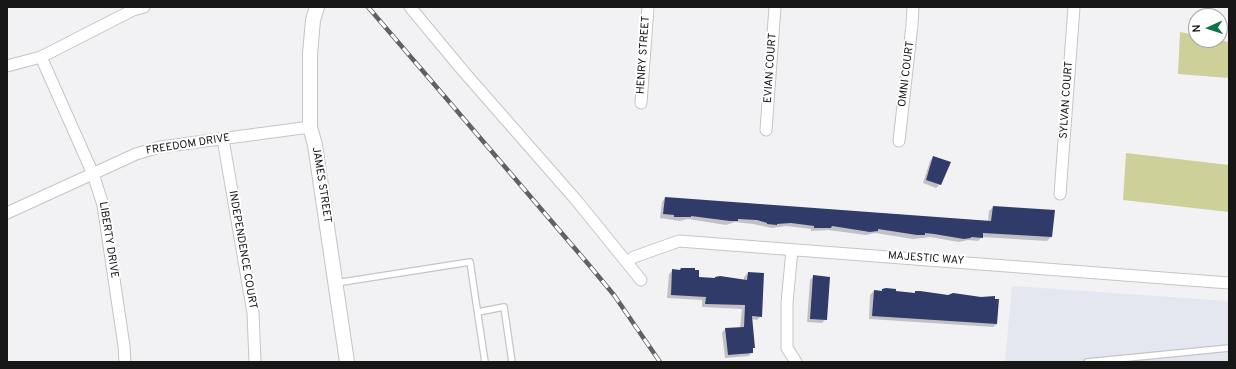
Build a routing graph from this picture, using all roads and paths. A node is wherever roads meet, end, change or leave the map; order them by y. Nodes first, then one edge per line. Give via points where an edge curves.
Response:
1 (144, 7) edge
2 (317, 7) edge
3 (410, 7) edge
4 (648, 7) edge
5 (775, 7) edge
6 (913, 7) edge
7 (1074, 7) edge
8 (40, 57) junction
9 (7, 66) edge
10 (641, 103) dead end
11 (310, 127) junction
12 (766, 130) dead end
13 (223, 139) junction
14 (899, 141) dead end
15 (93, 174) junction
16 (1060, 194) dead end
17 (7, 213) edge
18 (792, 250) junction
19 (627, 262) junction
20 (641, 280) dead end
21 (335, 283) junction
22 (1229, 283) edge
23 (478, 312) junction
24 (1229, 348) edge
25 (1159, 355) junction
26 (125, 362) edge
27 (256, 362) edge
28 (347, 362) edge
29 (485, 362) edge
30 (512, 362) edge
31 (796, 362) edge
32 (1087, 362) edge
33 (1160, 362) edge

1 - 8 street via 133,10
2 - 11 street, JAMES STREET via 313,20 310,54
3 - 19 street
4 - 10 street, HENRY STREET
5 - 12 street, EVIAN COURT
6 - 14 street, OMNI COURT
7 - 16 street, SYLVAN COURT
8 - 9 street
8 - 15 street, LIBERTY DRIVE
11 - 13 street, FREEDOM DRIVE
11 - 21 street, JAMES STREET via 315,145
13 - 15 street, FREEDOM DRIVE via 160,147 136,154
13 - 27 street, INDEPENDENCE COURT via 253,313
15 - 17 street, FREEDOM DRIVE
15 - 26 street, LIBERTY DRIVE via 103,205
18 - 19 street, MAJESTIC WAY via 679,241 634,257
18 - 22 street, MAJESTIC WAY
18 - 31 street via 787,303 787,348
19 - 20 street
21 - 23 lane via 470,262
21 - 28 street, JAMES STREET
23 - 29 lane
23 - 30 lane via 504,308
24 - 25 lane
25 - 32 lane
25 - 33 lane

